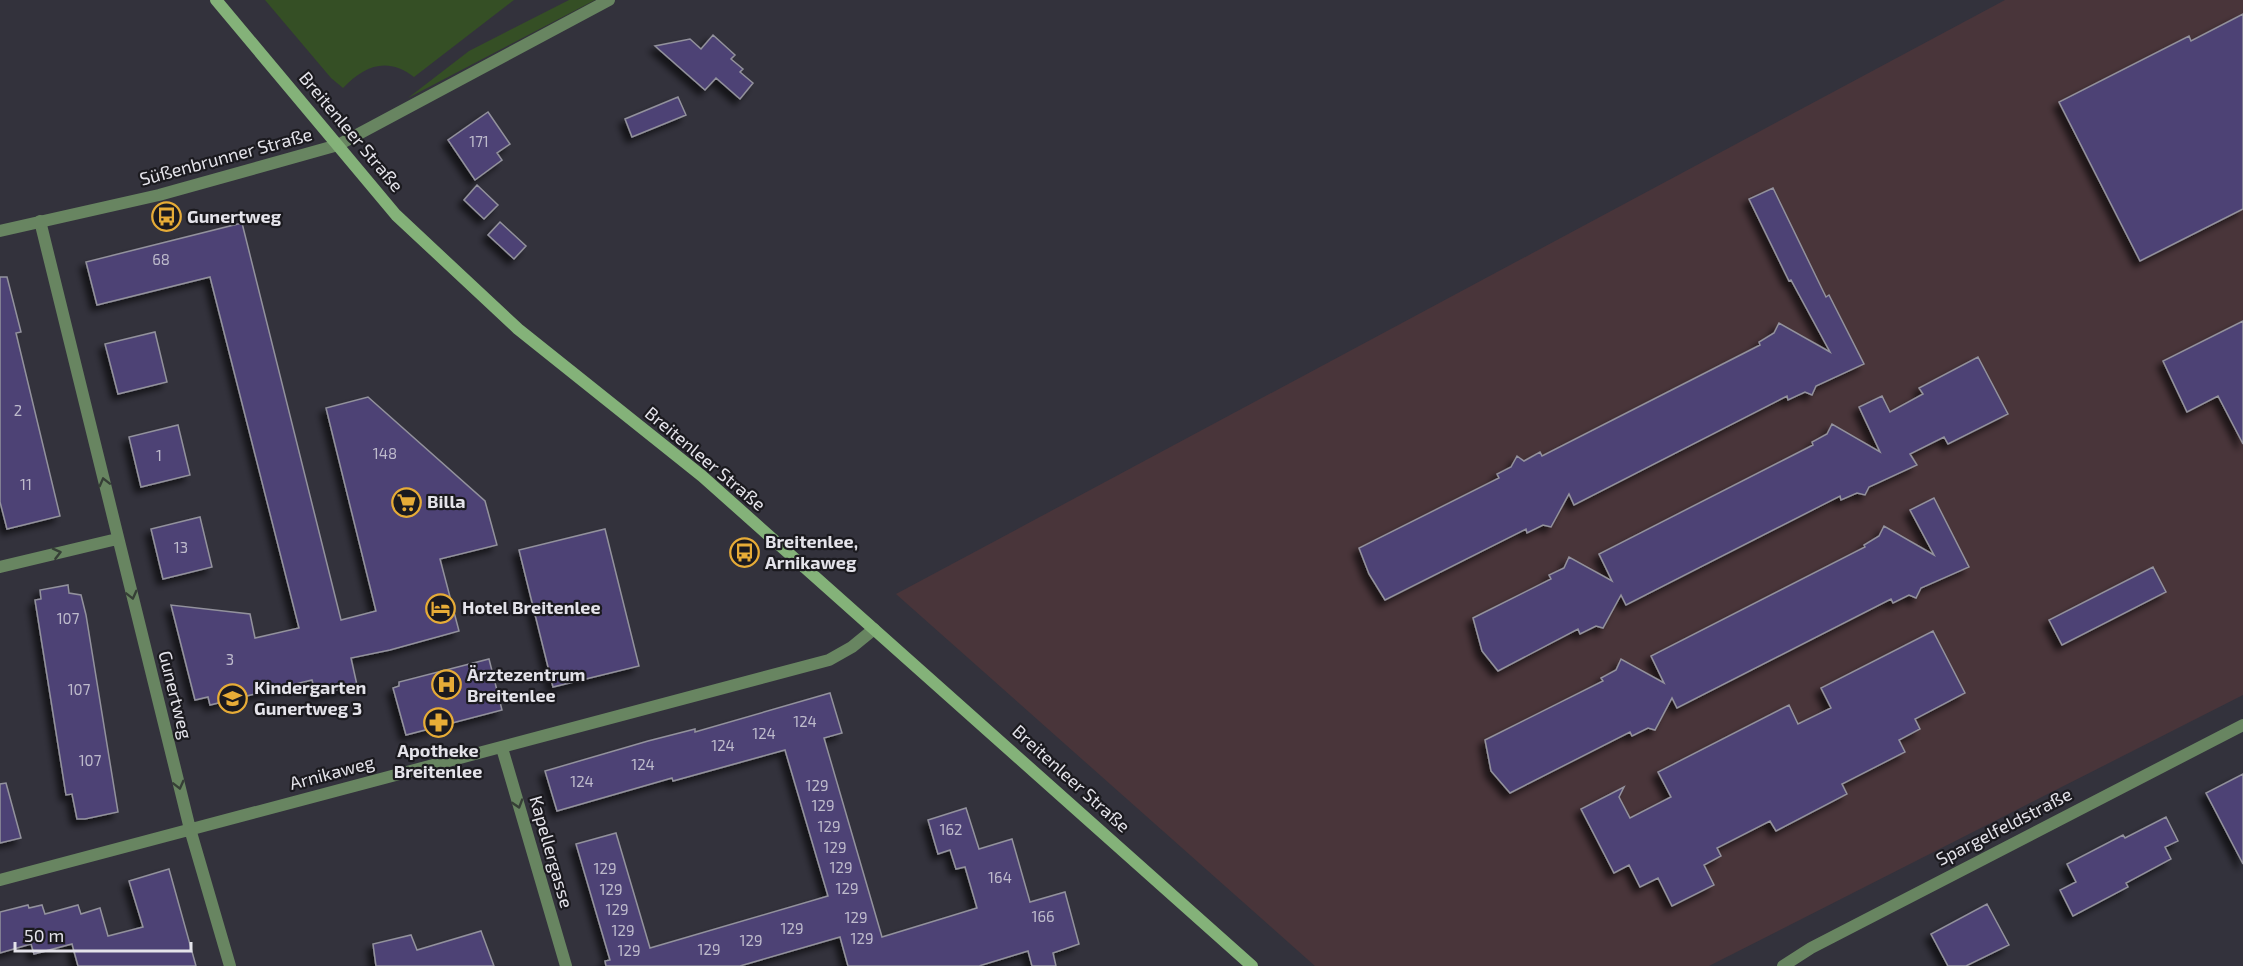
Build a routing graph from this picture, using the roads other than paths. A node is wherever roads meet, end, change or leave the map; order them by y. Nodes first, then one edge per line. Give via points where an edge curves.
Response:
1 (216, 0) edge
2 (609, 0) edge
3 (338, 145) junction
4 (40, 220) junction
5 (0, 231) edge
6 (117, 539) junction
7 (0, 567) edge
8 (874, 629) junction
9 (2243, 725) edge
10 (501, 748) junction
11 (190, 829) junction
12 (0, 880) edge
13 (230, 966) edge
14 (566, 966) edge
15 (1252, 966) edge
16 (1783, 966) edge

1 - 3 main road, Breitenleer Straße
2 - 3 street, Süßenbrunner Straße
3 - 4 street, Süßenbrunner Straße via 159,195
3 - 8 main road, Breitenleer Straße via 396,215 518,329 702,476
4 - 5 street, Süßenbrunner Straße
6 -> 4 street, Gunertweg
7 -> 6 street
6 -> 11 street, Gunertweg
8 - 10 street, Arnikaweg via 829,660
8 - 15 main road, Breitenleer Straße
9 - 16 street, Spargelfeldstraße
10 - 11 street, Arnikaweg
10 -> 14 street, Kapellergasse
11 - 12 street, Arnikaweg
11 - 13 street, Gunertweg

